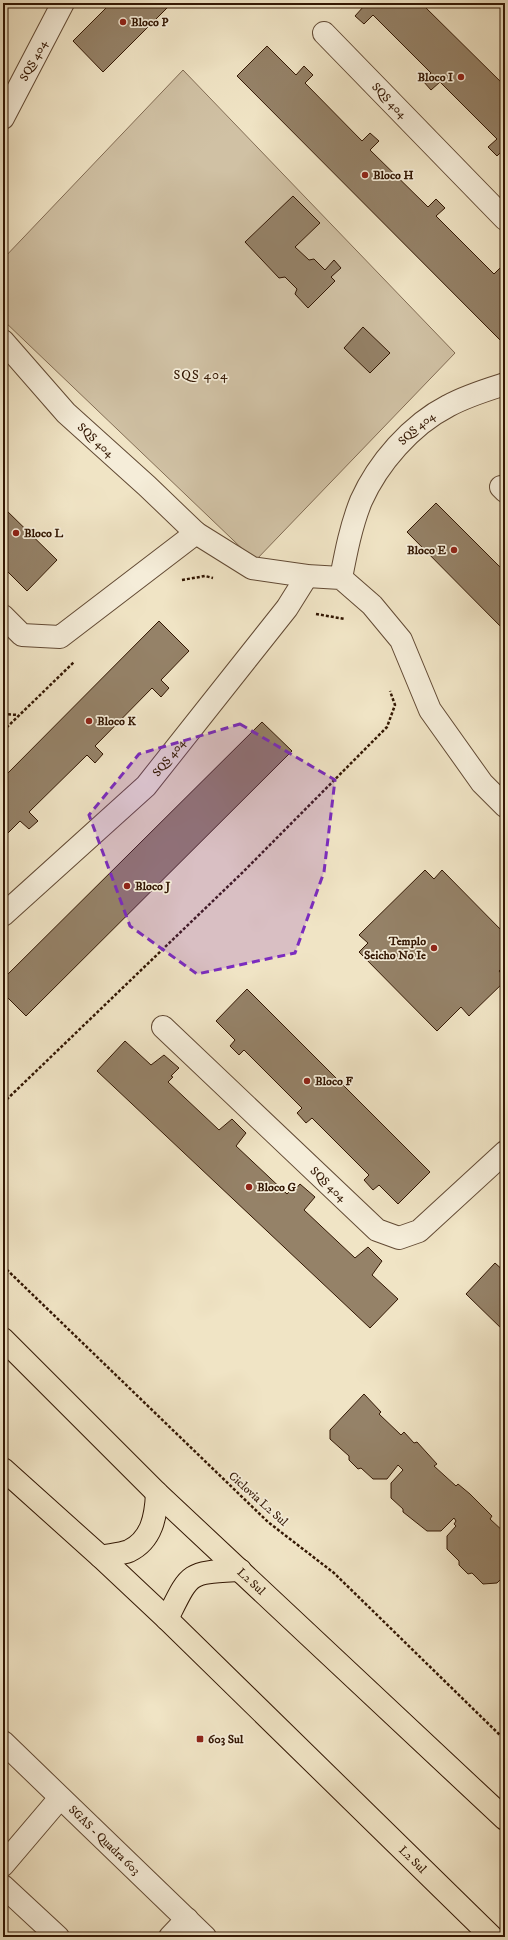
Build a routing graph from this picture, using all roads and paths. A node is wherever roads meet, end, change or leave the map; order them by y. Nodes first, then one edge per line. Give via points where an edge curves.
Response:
1 (64, 3) edge
2 (324, 33) dead end
3 (3, 118) edge
4 (505, 219) edge
5 (3, 341) edge
6 (505, 384) edge
7 (196, 533) junction
8 (307, 576) junction
9 (218, 578) dead end
10 (340, 578) junction
11 (177, 581) dead end
12 (287, 608) junction
13 (3, 616) edge
14 (347, 620) dead end
15 (76, 659) dead end
16 (388, 685) dead end
17 (3, 714) edge
18 (19, 715) junction
19 (3, 731) edge
20 (505, 806) edge
21 (3, 915) edge
22 (162, 1027) dead end
23 (3, 1103) edge
24 (505, 1152) edge
25 (3, 1266) edge
26 (3, 1339) edge
27 (3, 1469) edge
28 (157, 1493) junction
29 (101, 1557) junction
30 (240, 1570) junction
31 (167, 1619) junction
32 (505, 1740) edge
33 (3, 1742) edge
34 (60, 1798) junction
35 (505, 1819) edge
36 (3, 1865) edge
37 (3, 1886) edge
38 (187, 1919) junction
39 (58, 1937) edge
40 (170, 1937) edge
41 (205, 1937) edge
42 (492, 1937) edge

1 - 3 street, SQS 404
2 - 4 street, SQS 404
5 - 7 street, SQS 404 via 66,413
6 - 10 street, SQS 404 via 448,406 420,425 386,460 362,500 351,531
7 - 8 street, SQS 404 via 252,568
7 - 13 street via 60,637 22,635
8 - 10 street, SQS 404
8 - 12 street, SQS 404
9 - 11 path via 205,576
10 - 20 street via 372,605 401,640 430,710 482,783
12 - 14 path
12 - 21 street, SQS 404 via 146,786
15 - 18 path
16 - 23 path via 395,706 387,727 243,872
17 - 18 path
18 - 19 path
22 - 24 street, SQS 404 via 377,1230 399,1238 419,1230
25 - 32 path, Ciclovia L2 Sul via 268,1522 334,1573
26 - 28 main road, L2 Sul
27 - 29 main road, L2 Sul
28 - 29 main road via 156,1513 146,1539 128,1551
28 - 30 main road, L2 Sul
29 - 31 main road, L2 Sul
30 - 31 main road via 204,1572 192,1576
30 - 35 main road, L2 Sul
31 - 42 main road, L2 Sul
33 - 34 street, SGAS - Quadra 603
34 - 36 street
34 - 38 street, SGAS - Quadra 603
37 - 39 street
38 - 40 street
38 - 41 street, SGAS - Quadra 603

